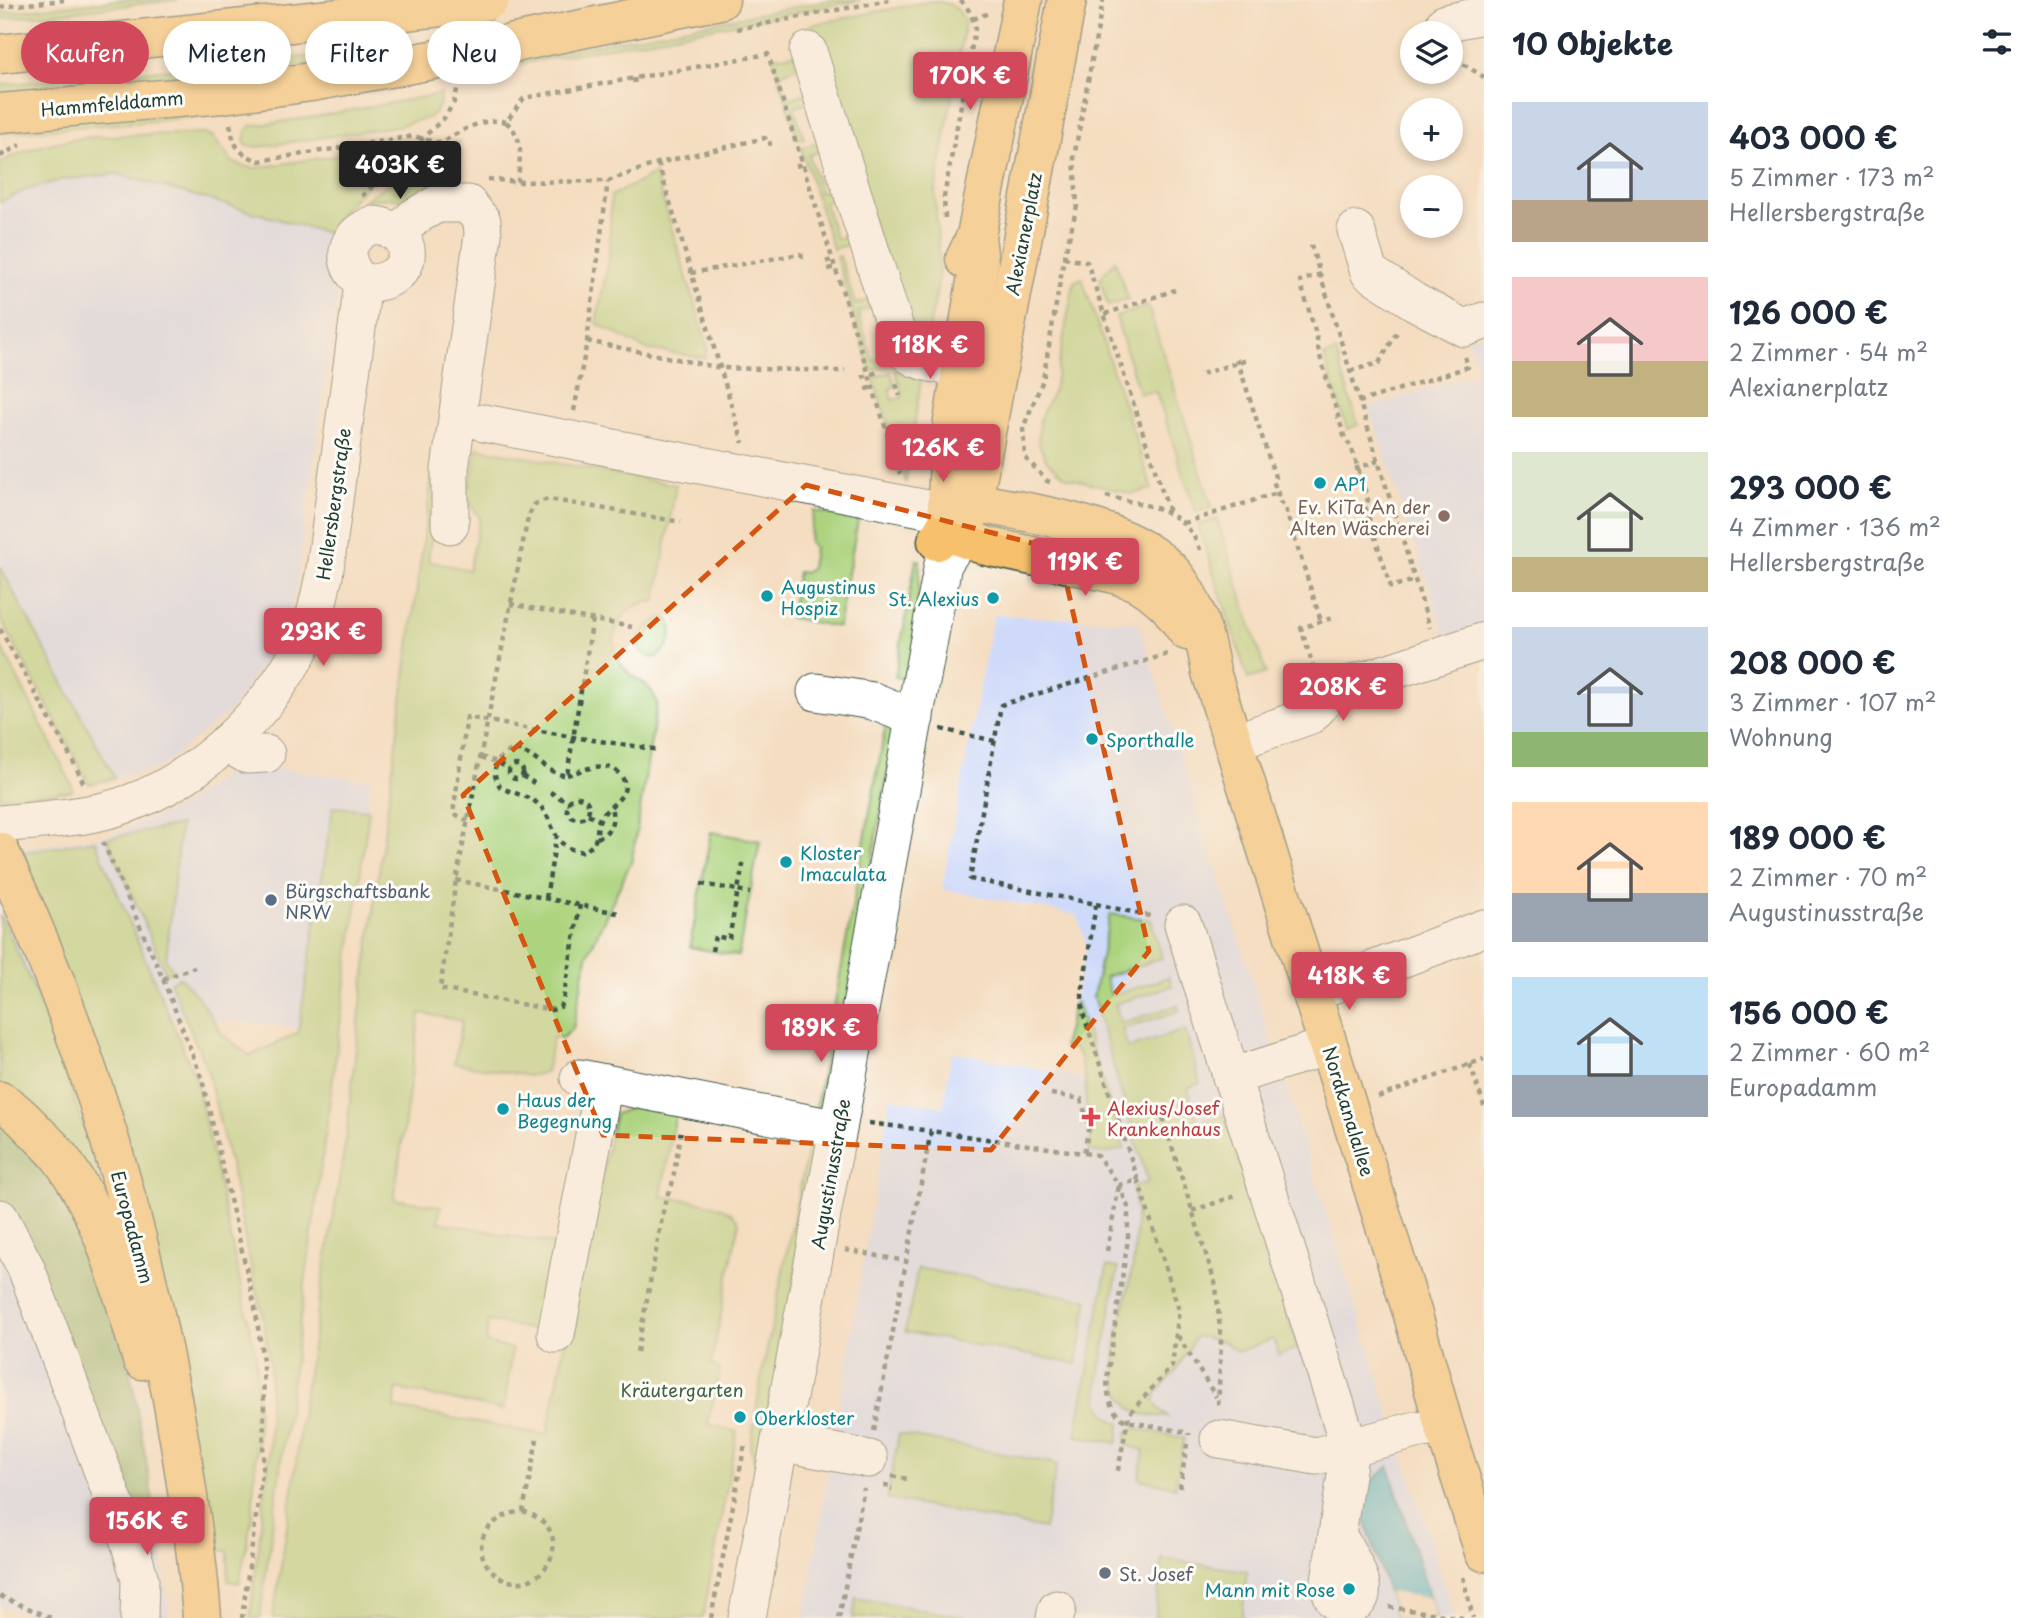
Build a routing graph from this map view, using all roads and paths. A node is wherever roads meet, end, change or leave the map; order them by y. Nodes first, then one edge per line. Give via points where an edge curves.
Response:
1 (64, 0) edge
2 (720, 0) edge
3 (960, 0) edge
4 (1023, 0) edge
5 (1067, 0) edge
6 (1103, 0) edge
7 (475, 3) edge
8 (0, 7) edge
9 (1484, 16) edge
10 (1456, 21) edge
11 (521, 42) edge
12 (808, 51) dead end
13 (0, 54) edge
14 (719, 63) junction
15 (1463, 64) edge
16 (720, 69) dead end
17 (427, 70) edge
18 (1484, 77) edge
19 (634, 78) junction
20 (455, 84) edge
21 (635, 85) dead end
22 (555, 91) junction
23 (557, 98) dead end
24 (0, 113) edge
25 (230, 120) dead end
26 (506, 122) junction
27 (425, 138) junction
28 (772, 143) dead end
29 (797, 145) junction
30 (791, 150) dead end
31 (658, 163) junction
32 (803, 164) junction
33 (796, 166) dead end
34 (608, 181) junction
35 (496, 191) junction
36 (360, 198) dead end
37 (961, 229) junction
38 (1356, 230) dead end
39 (398, 234) junction
40 (1311, 245) dead end
41 (808, 255) dead end
42 (1064, 258) junction
43 (833, 259) junction
44 (826, 262) dead end
45 (836, 267) junction
46 (828, 269) dead end
47 (691, 273) junction
48 (1321, 274) junction
49 (363, 283) junction
50 (1175, 290) dead end
51 (1415, 302) junction
52 (1105, 314) junction
53 (1474, 324) edge
54 (587, 341) junction
55 (1249, 359) dead end
56 (1238, 361) junction
57 (945, 366) junction
58 (721, 368) junction
59 (841, 370) dead end
60 (1350, 371) junction
61 (1202, 374) dead end
62 (873, 387) junction
63 (866, 389) dead end
64 (1359, 402) junction
65 (484, 423) dead end
66 (569, 439) junction
67 (1378, 461) junction
68 (1356, 468) junction
69 (753, 474) junction
70 (1059, 484) dead end
71 (1279, 492) junction
72 (1097, 494) dead end
73 (681, 522) dead end
74 (1184, 523) dead end
75 (450, 525) dead end
76 (942, 525) junction
77 (1415, 580) junction
78 (510, 604) junction
79 (593, 618) junction
80 (1332, 618) dead end
81 (1321, 621) junction
82 (632, 627) dead end
83 (0, 629) edge
84 (1484, 641) edge
85 (1439, 656) junction
86 (1158, 657) dead end
87 (1315, 672) dead end
88 (816, 692) dead end
89 (915, 718) junction
90 (488, 721) junction
91 (573, 737) junction
92 (995, 741) junction
93 (226, 743) junction
94 (1233, 743) junction
95 (660, 750) dead end
96 (266, 754) dead end
97 (481, 757) junction
98 (497, 762) junction
99 (567, 775) junction
100 (534, 783) dead end
101 (550, 792) dead end
102 (569, 803) junction
103 (611, 807) junction
104 (97, 813) junction
105 (588, 814) junction
106 (600, 820) junction
107 (468, 821) junction
108 (0, 824) edge
109 (556, 838) junction
110 (597, 838) junction
111 (744, 860) dead end
112 (3, 871) edge
113 (456, 880) junction
114 (701, 884) dead end
115 (737, 890) junction
116 (750, 893) dead end
117 (546, 898) junction
118 (1096, 904) junction
119 (580, 905) junction
120 (618, 913) dead end
121 (1182, 924) joint
122 (1484, 928) edge
123 (712, 951) dead end
124 (195, 968) dead end
125 (163, 979) junction
126 (1311, 993) junction
127 (1328, 1046) junction
128 (1484, 1059) edge
129 (1470, 1064) junction
130 (1231, 1077) junction
131 (1051, 1094) dead end
132 (687, 1099) junction
133 (0, 1101) edge
134 (1484, 1106) edge
135 (1348, 1108) junction
136 (1163, 1118) dead end
137 (839, 1123) junction
138 (931, 1131) junction
139 (1084, 1153) junction
140 (1138, 1180) junction
141 (1119, 1185) junction
142 (1235, 1196) dead end
143 (1192, 1211) junction
144 (0, 1218) edge
145 (817, 1245) junction
146 (1107, 1251) dead end
147 (906, 1261) junction
148 (556, 1334) dead end
149 (1177, 1335) junction
150 (637, 1352) dead end
151 (152, 1390) junction
152 (1217, 1397) junction
153 (1127, 1421) junction
154 (1444, 1426) junction
155 (538, 1434) dead end
156 (1219, 1438) joint
157 (762, 1443) junction
158 (1350, 1448) junction
159 (869, 1459) junction
160 (1117, 1475) dead end
161 (1180, 1488) dead end
162 (177, 1490) junction
163 (523, 1511) junction
164 (1338, 1536) dead end
165 (1484, 1552) edge
166 (237, 1588) dead end
167 (246, 1589) junction
168 (0, 1596) edge
169 (1392, 1606) dead end
170 (51, 1618) edge
171 (139, 1618) edge
172 (184, 1618) edge
173 (202, 1618) edge
174 (242, 1618) edge
175 (711, 1618) edge
176 (747, 1618) edge
177 (839, 1618) edge
178 (1464, 1618) edge

1 - 8 path
2 - 11 main road, Hammfelddamm, bridge
3 - 37 path via 975,29 944,197
4 - 37 main road, Alexianerplatz
5 - 76 main road, Alexianerplatz
6 - 42 path via 1074,157 1077,206
7 - 13 main road
9 - 10 street
12 - 57 street via 900,344 911,357
14 - 16 path
14 - 19 path
14 - 29 path via 768,54
15 - 18 path
17 - 24 main road, Hammfelddamm
19 - 21 path
19 - 22 path
20 - 27 path via 454,102
22 - 23 path
22 - 26 path via 524,98
25 - 27 path via 234,143 244,156 259,161
26 - 27 path via 485,121 441,142
26 - 35 path via 520,141
27 - 36 path
28 - 31 path via 765,138
29 - 30 path
29 - 32 path
31 - 34 path
31 - 47 path
32 - 33 path
32 - 43 path
34 - 35 path
34 - 54 path
35 - 39 street via 437,204 414,217
35 - 75 street via 482,221 450,469
37 - 57 main road, Alexianerplatz via 965,257
37 - 76 main road, Alexianerplatz via 979,262 953,421
38 - 51 street via 1369,272
39 - 49 street via 405,245 406,282
39 - 49 street via 387,226 372,225 350,242 349,264
40 - 48 path
41 - 47 path
42 - 52 path via 1087,262
42 - 70 path via 1043,380 1023,428 1026,457 1047,481
43 - 44 path
43 - 45 path
45 - 46 path
45 - 62 path
47 - 58 path
48 - 60 path
48 - 68 path via 1300,281
49 - 93 street, Hellersbergstraße via 324,576 313,621 273,695
50 - 52 path
51 - 53 street
51 - 60 path via 1379,363
52 - 72 path via 1169,513
53 - 64 path via 1459,337 1468,367
54 - 58 path
54 - 66 path
55 - 56 path
56 - 61 path
56 - 71 path
57 - 76 main road, Alexianerplatz via 932,456
58 - 59 path
58 - 69 path
60 - 64 path
62 - 63 path
62 - 76 path via 903,483
64 - 67 path
65 - 66 street
66 - 69 street
67 - 68 path
67 - 77 path
68 - 77 path via 1391,587
69 - 76 street
71 - 74 path
71 - 81 path
73 - 78 path via 548,499 535,504 528,517
76 - 89 street, Augustinusstraße
76 - 94 main road, Nordkanalallee via 986,546 1115,574 1154,593 1181,622 1211,672
77 - 85 path
78 - 79 path
78 - 90 path
79 - 82 path
79 - 91 path
80 - 81 path
81 - 87 path via 1301,628
83 - 104 path
84 - 85 street
85 - 94 street via 1334,690 1311,715
86 - 92 path via 1002,705
88 - 89 street via 873,701
89 - 92 path via 943,730
89 - 137 street, Augustinusstraße
90 - 91 path
90 - 97 path
90 - 107 path via 467,718 453,813
91 - 95 path
91 - 99 path
92 - 118 path via 970,879
93 - 96 street via 247,755
93 - 104 street, Hellersbergstraße via 173,782
94 - 126 main road, Nordkanalallee
97 - 98 path
97 - 107 path
98 - 99 path via 510,751 522,751 559,776
98 - 100 path via 509,769 521,768 522,776
98 - 109 path via 500,787 538,804
99 - 103 path via 601,765 618,772 625,789
101 - 102 path
102 - 105 path via 572,817
102 - 105 path via 583,799
103 - 106 path
103 - 110 path via 612,826
104 - 108 street, Hellersbergstraße
104 - 125 path via 103,842
105 - 106 path
106 - 110 path
107 - 113 path
109 - 110 path via 576,851 592,847
109 - 117 path
111 - 115 path
112 - 151 main road, Europadamm via 111,1193 137,1299
112 - 162 main road, Europadamm via 70,1023 124,1191 171,1391
113 - 117 path
113 - 119 path via 440,989 552,1010 560,1007
114 - 115 path
115 - 116 path
115 - 123 path via 729,939 715,936
117 - 119 path
118 - 121 path
118 - 140 path via 1083,1013
119 - 120 path
121 - 130 street
122 - 126 street
124 - 125 path
125 - 167 path via 202,1079 263,1360 263,1466
126 - 127 main road, Nordkanalallee
127 - 130 street
127 - 135 main road, Nordkanalallee
128 - 129 path
129 - 134 path
129 - 135 path
130 - 158 street
131 - 139 path via 1081,1099 1089,1126
132 - 137 street
132 - 148 street via 591,1080
132 - 150 path
133 - 151 main road via 58,1155 98,1224
135 - 154 main road, Nordkanalallee
136 - 143 path
137 - 138 path
137 - 145 street, Augustinusstraße
138 - 139 path
138 - 147 path
139 - 141 path via 1097,1155
140 - 141 path
140 - 149 path via 1179,1310
141 - 146 path
141 - 153 path via 1128,1207 1128,1239 1107,1379 1112,1408
142 - 143 path
143 - 152 path via 1216,1286 1221,1341
144 - 171 street via 26,1268 129,1541 141,1580
145 - 147 path
145 - 157 street, Augustinusstraße
147 - 159 path
149 - 152 path
149 - 153 path via 1172,1366
151 - 162 main road, Europadamm
152 - 156 path
153 - 160 path
153 - 161 path via 1189,1433
154 - 158 street
154 - 165 main road, Nordkanalallee
155 - 163 path
156 - 158 street via 1316,1456
157 - 159 street
157 - 175 path
157 - 176 street, Augustinusstraße
158 - 164 street
159 - 177 path
162 - 172 main road, Europadamm
162 - 173 main road, Europadamm
163 - 163 path via 496,1520 482,1539 486,1564 511,1583 533,1580 542,1573 552,1551 550,1530
166 - 167 path
167 - 174 path
168 - 170 path
169 - 178 path

